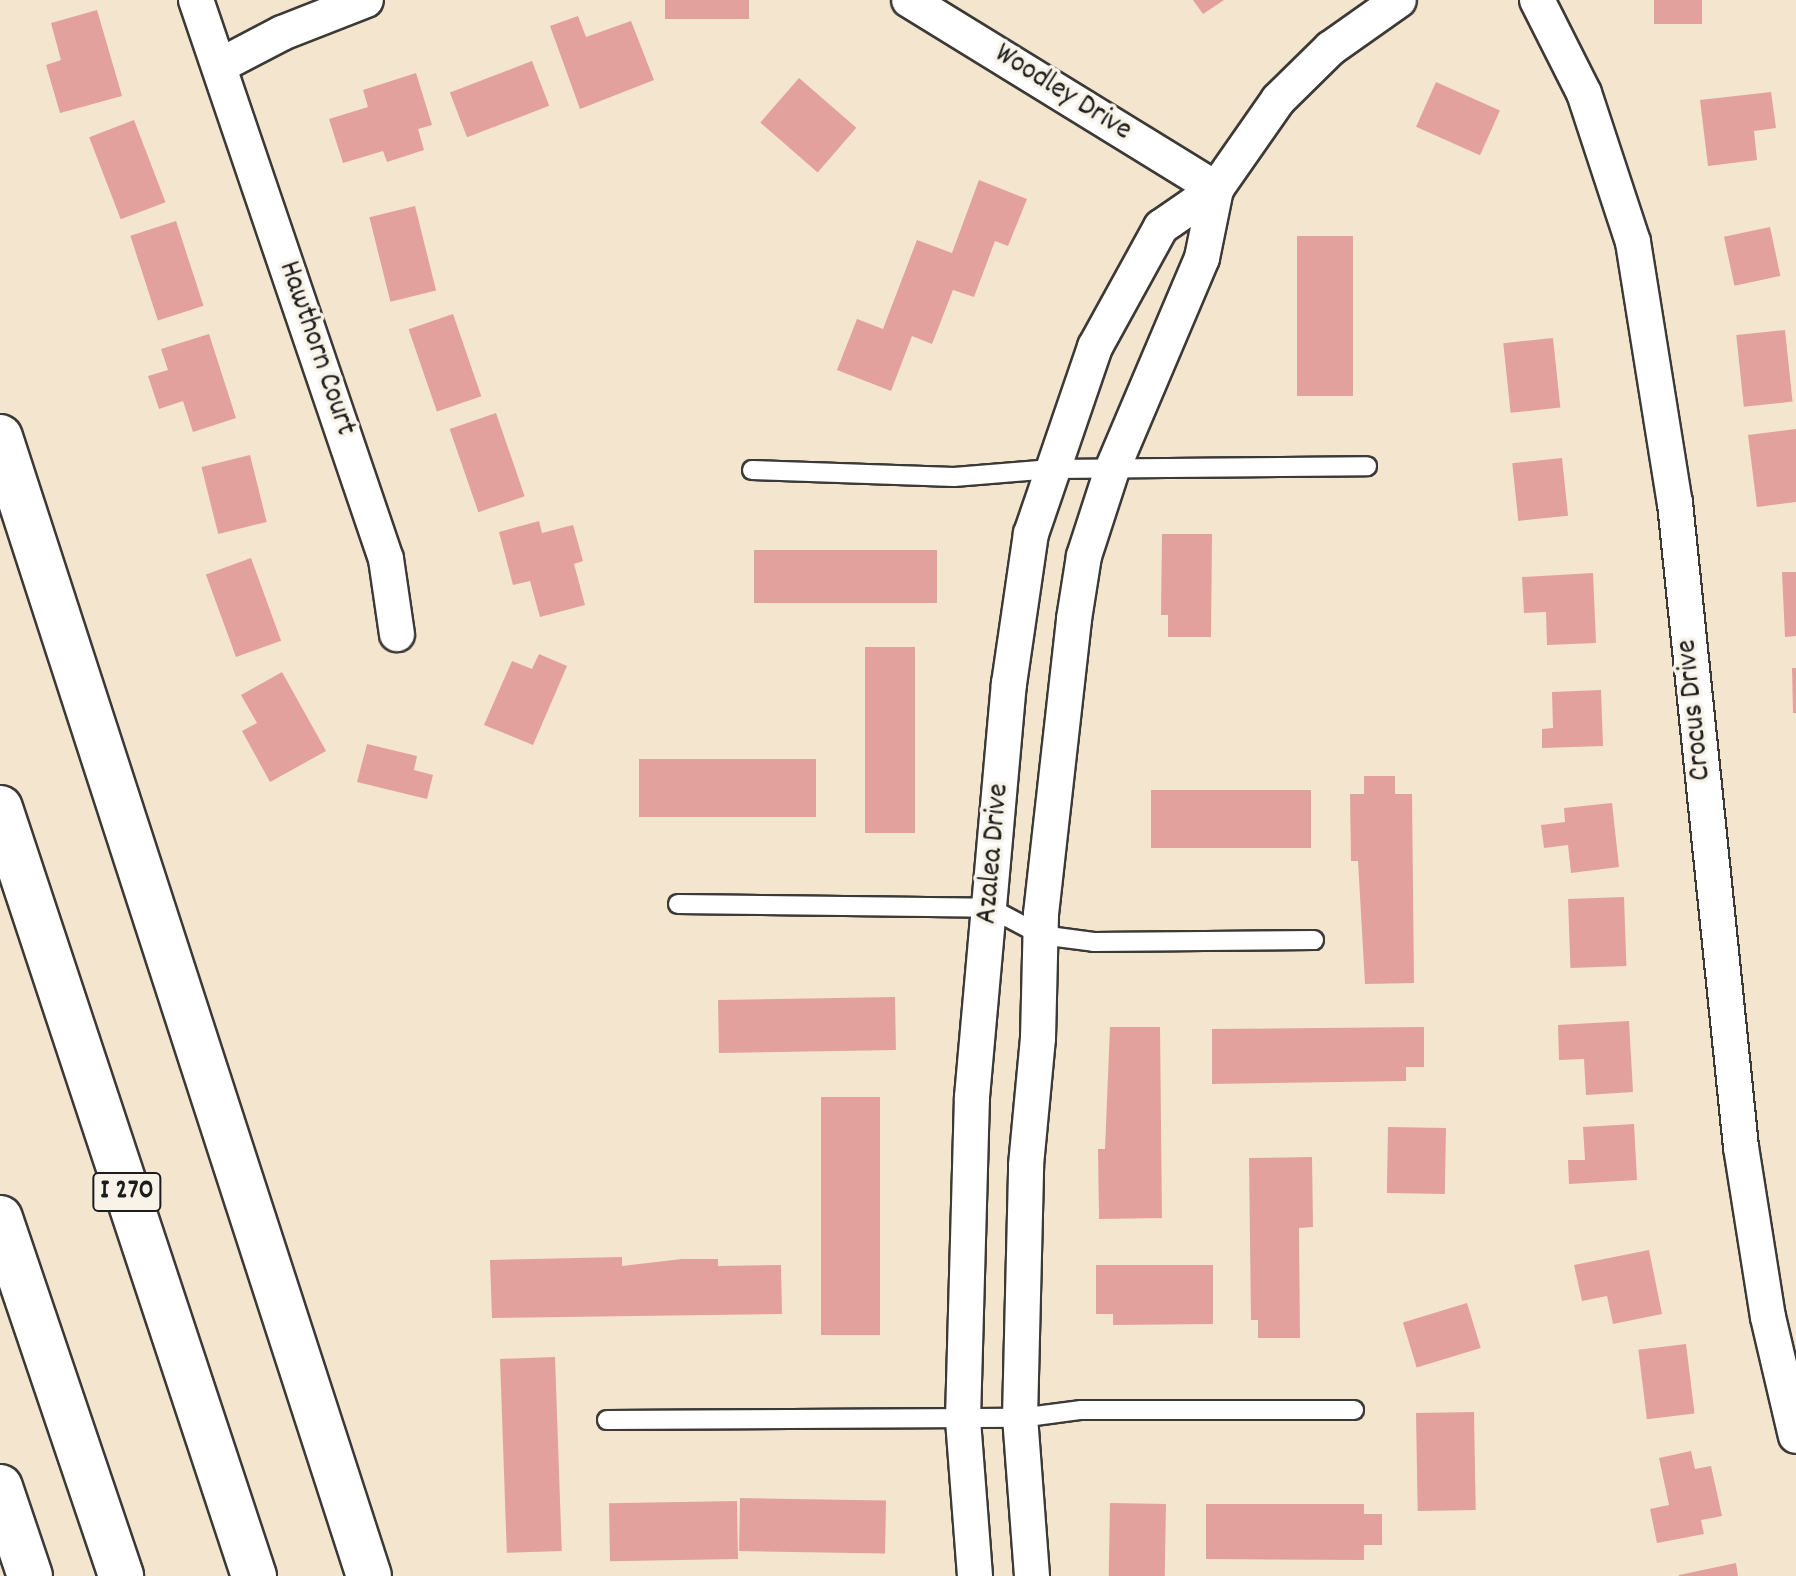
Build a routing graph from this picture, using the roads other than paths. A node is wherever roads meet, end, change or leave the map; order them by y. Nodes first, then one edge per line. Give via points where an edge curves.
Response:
1 (196, 0) edge
2 (366, 0) edge
3 (909, 0) edge
4 (1399, 0) edge
5 (1537, 0) edge
6 (219, 66) junction
7 (1216, 189) junction
8 (0, 437) edge
9 (1367, 466) dead end
10 (1052, 469) junction
11 (752, 470) dead end
12 (1112, 470) junction
13 (0, 524) edge
14 (397, 634) dead end
15 (0, 808) edge
16 (678, 904) dead end
17 (990, 908) junction
18 (158, 924) junction
19 (1041, 935) junction
20 (1314, 940) dead end
21 (0, 1218) edge
22 (1354, 1410) dead end
23 (1020, 1418) junction
24 (963, 1419) junction
25 (607, 1420) dead end
26 (1796, 1436) edge
27 (0, 1487) edge
28 (30, 1576) edge
29 (121, 1576) edge
30 (254, 1576) edge
31 (369, 1576) edge
32 (975, 1576) edge
33 (1032, 1576) edge

1 - 6 street, Hawthorn Court
2 - 6 street via 282,33
3 - 7 street, Woodley Drive
4 - 7 street, Azalea Drive via 1331,48 1278,100
5 - 26 street, Crocus Drive via 1584,93 1633,242 1675,503 1741,1147 1768,1317
6 - 14 street, Hawthorn Court via 386,559
7 - 10 street, Azalea Drive via 1161,227 1095,347
7 - 12 street, Azalea Drive via 1202,258
8 - 18 highway
9 - 12 lane
10 - 11 lane via 954,477
10 - 12 lane
10 - 17 street, Azalea Drive via 1031,534 1018,614
12 - 19 street, Azalea Drive via 1084,556 1074,619
13 - 18 highway
15 - 30 highway, I 270
16 - 17 lane
17 - 19 lane
17 - 24 street, Azalea Drive via 972,1097
18 - 31 highway
19 - 20 lane via 1094,942
19 - 23 street, Azalea Drive via 1026,1165
21 - 29 highway
22 - 23 lane via 1081,1410
23 - 24 lane
23 - 33 street, Azalea Drive
24 - 25 lane
24 - 32 street, Azalea Drive
27 - 28 highway

